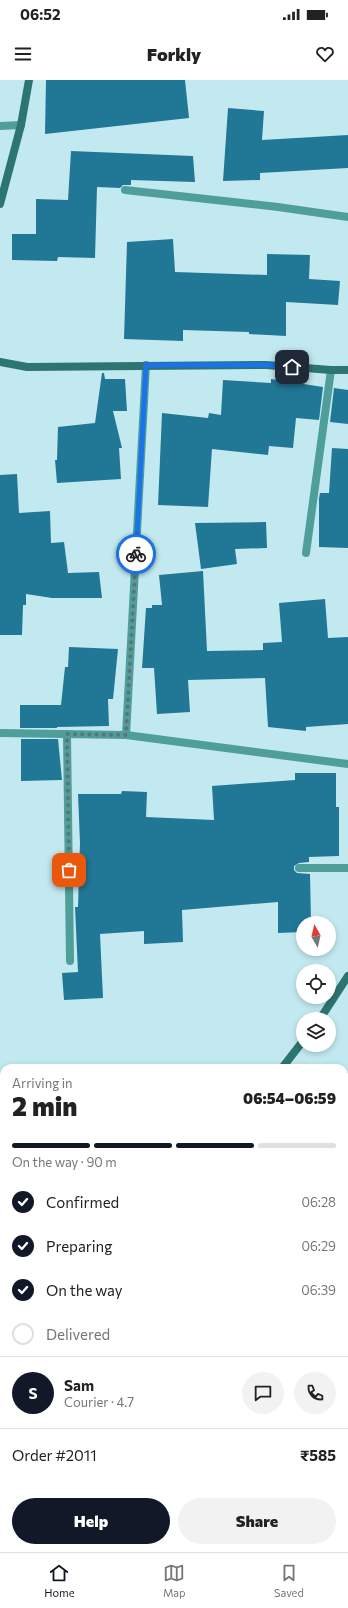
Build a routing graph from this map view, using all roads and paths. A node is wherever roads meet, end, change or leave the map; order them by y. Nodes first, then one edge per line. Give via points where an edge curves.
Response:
1 (29, 80) edge
2 (21, 125) junction
3 (0, 126) edge
4 (125, 190) dead end
5 (0, 204) edge
6 (348, 217) edge
7 (0, 362) edge
8 (146, 365) junction
9 (330, 370) junction
10 (348, 370) edge
11 (306, 552) dead end
12 (0, 733) edge
13 (67, 734) junction
14 (126, 735) junction
15 (348, 764) edge
16 (299, 868) dead end
17 (348, 868) edge
18 (70, 961) dead end
19 (348, 976) edge
20 (325, 1012) edge
21 (296, 1050) edge
22 (285, 1064) edge

1 - 2 main road
2 - 3 street
2 - 5 main road
4 - 6 street
7 - 8 main road via 27,367
8 - 9 main road via 266,365
8 - 14 street
9 - 10 main road
9 - 11 street
12 - 13 street
13 - 14 street
13 - 18 street
14 - 15 street
16 - 17 street
19 - 20 main road
21 - 22 main road

